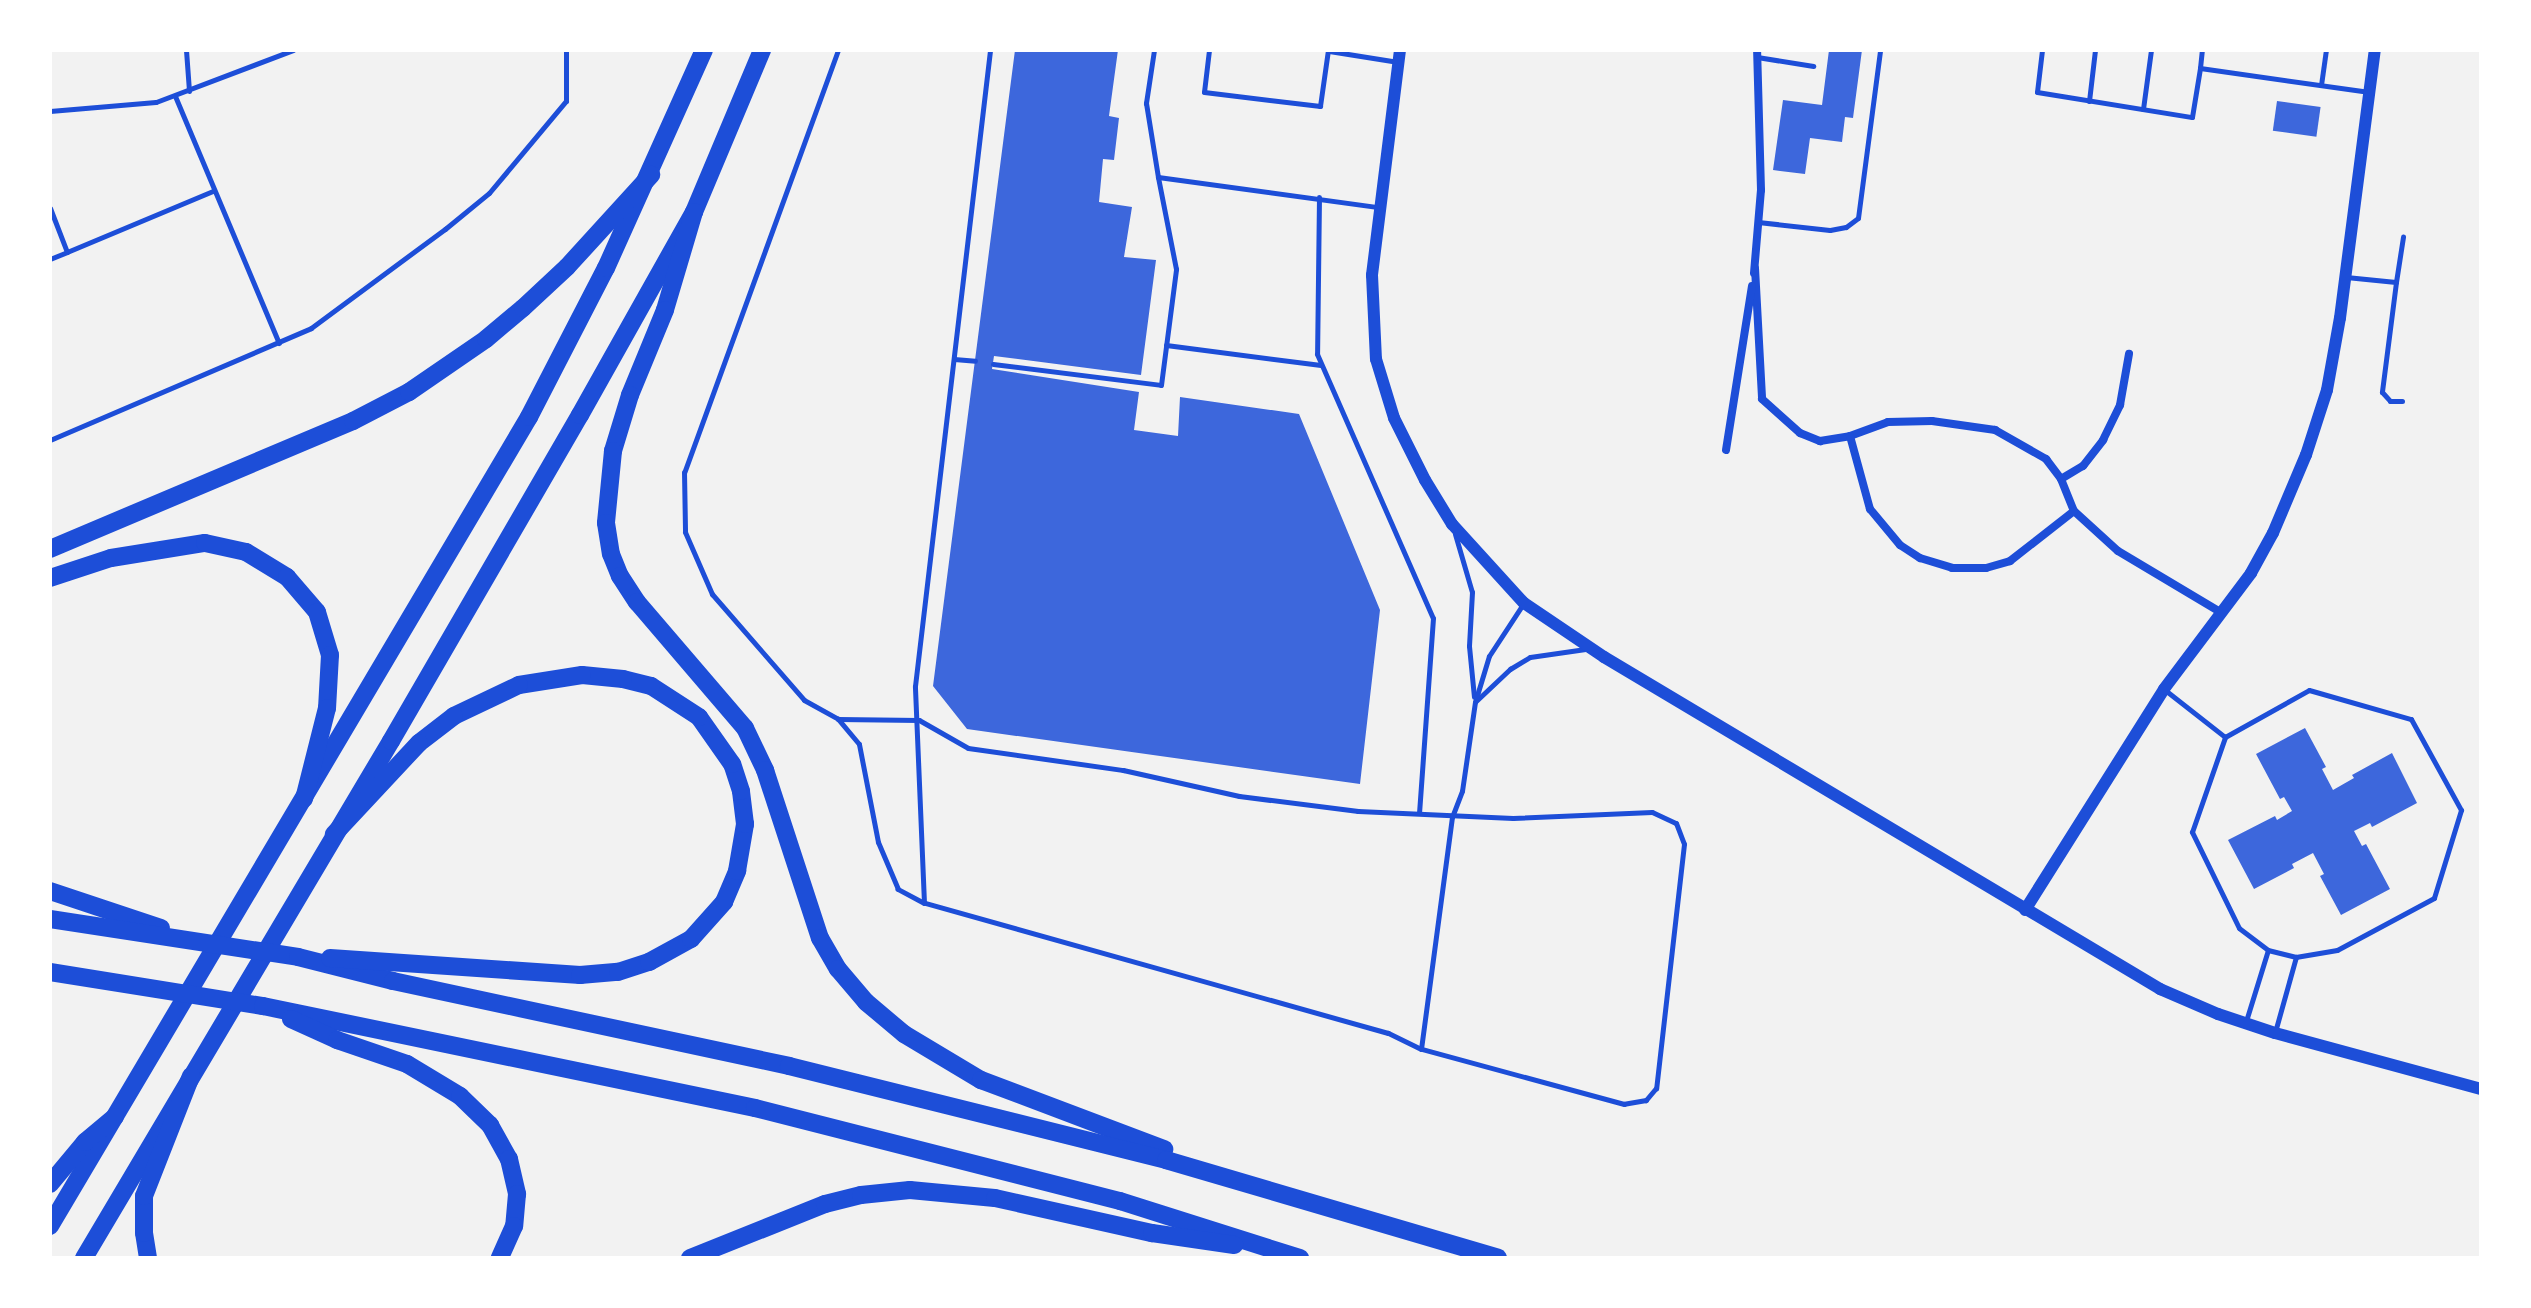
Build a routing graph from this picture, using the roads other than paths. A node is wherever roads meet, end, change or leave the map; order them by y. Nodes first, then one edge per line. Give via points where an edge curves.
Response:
1 (186, 50) edge
2 (293, 50) edge
3 (566, 50) edge
4 (704, 50) edge
5 (762, 50) edge
6 (838, 50) edge
7 (990, 50) edge
8 (1154, 50) edge
9 (1209, 50) edge
10 (1328, 50) edge
11 (1880, 50) edge
12 (2042, 50) edge
13 (2095, 50) edge
14 (2151, 50) edge
15 (2202, 50) edge
16 (2326, 50) edge
17 (2375, 50) edge
18 (1757, 53) edge
19 (1399, 56) edge
20 (1813, 66) dead end
21 (2200, 68) junction
22 (2321, 85) junction
23 (189, 91) junction
24 (2370, 92) junction
25 (175, 96) junction
26 (2089, 101) junction
27 (2143, 109) junction
28 (50, 111) edge
29 (651, 175) junction
30 (1158, 177) junction
31 (213, 191) junction
32 (1319, 197) junction
33 (1378, 207) junction
34 (50, 208) edge
35 (694, 212) junction
36 (1758, 222) junction
37 (2403, 237) dead end
38 (67, 252) junction
39 (50, 259) edge
40 (1755, 268) junction
41 (2345, 276) junction
42 (2396, 282) junction
43 (279, 343) junction
44 (1166, 345) junction
45 (2129, 354) dead end
46 (954, 359) junction
47 (975, 361) dead end
48 (993, 364) dead end
49 (1322, 365) junction
50 (2402, 401) dead end
51 (1850, 436) junction
52 (50, 440) edge
53 (1726, 450) dead end
54 (2061, 479) junction
55 (2074, 511) junction
56 (1452, 524) junction
57 (50, 549) edge
58 (50, 578) edge
59 (1524, 603) junction
60 (2222, 613) junction
61 (1590, 648) junction
62 (2164, 689) junction
63 (1475, 702) junction
64 (838, 719) junction
65 (919, 720) junction
66 (2225, 737) junction
67 (304, 799) junction
68 (1419, 812) junction
69 (1452, 817) junction
70 (334, 834) junction
71 (50, 891) edge
72 (924, 903) junction
73 (2025, 910) junction
74 (50, 919) edge
75 (174, 935) junction
76 (2268, 950) junction
77 (298, 957) junction
78 (2296, 957) junction
79 (50, 972) edge
80 (50, 985) edge
81 (130, 985) junction
82 (263, 1006) junction
83 (2245, 1023) junction
84 (2275, 1033) junction
85 (1421, 1049) junction
86 (191, 1076) junction
87 (2481, 1089) edge
88 (115, 1117) junction
89 (50, 1184) edge
90 (1287, 1193) junction
91 (50, 1226) edge
92 (1264, 1248) junction
93 (84, 1258) edge
94 (148, 1258) edge
95 (500, 1258) edge
96 (690, 1258) edge
97 (1300, 1258) edge
98 (1498, 1258) edge

1 - 23 lane
2 - 23 lane
3 - 43 lane via 566,101 489,193 324,319
4 - 29 highway
5 - 35 highway
6 - 64 lane via 692,443 682,503 685,532 712,594 804,700
7 - 46 lane
8 - 30 lane via 1146,103
9 - 10 lane via 1204,92 1320,106
10 - 19 lane
11 - 36 lane via 1858,218 1830,230
12 - 26 lane via 2037,92
13 - 26 lane
14 - 27 lane
15 - 21 lane
16 - 22 lane
17 - 24 street
18 - 20 lane
18 - 36 street
19 - 33 street
21 - 22 lane
21 - 27 lane via 2192,117
22 - 24 lane
23 - 25 lane
24 - 41 street
25 - 28 lane
25 - 31 lane
26 - 27 lane
29 - 57 highway via 523,308 409,392 339,428
29 - 67 highway via 529,417
30 - 32 lane
30 - 44 lane via 1176,269
31 - 38 lane
31 - 43 lane
32 - 33 lane
32 - 49 lane via 1317,354
33 - 56 street via 1372,275 1376,359 1394,418
34 - 38 lane
35 - 70 highway
35 - 90 highway via 665,310 619,427 606,492 608,540 628,589 732,710 756,748 812,919 830,958 888,1022 958,1068 1022,1098
36 - 40 street
37 - 42 lane
38 - 39 lane
40 - 51 street via 1762,399 1800,433 1820,441
40 - 53 street
41 - 42 lane
41 - 60 street via 2327,390 2306,455 2273,533
42 - 50 lane via 2382,392 2390,401
43 - 52 lane
44 - 48 lane via 1161,385
44 - 49 lane
45 - 54 street via 2120,405 2103,440 2083,466
46 - 47 lane
46 - 65 lane via 915,686
49 - 68 lane via 1433,618
51 - 54 street via 1888,422 1985,427 2046,459
51 - 55 street via 1870,509 1900,545 1920,558 1952,568 1986,568 2010,561
54 - 55 street
55 - 60 street via 2118,551
56 - 59 street
56 - 63 lane via 1472,592 1469,646
58 - 67 highway via 111,558 205,543 246,552 287,577 317,612 330,655 327,708
59 - 61 street
59 - 63 lane via 1489,656
60 - 62 street
61 - 63 lane via 1530,657
61 - 73 street
62 - 66 lane
62 - 73 street
63 - 69 lane via 1462,791
64 - 65 lane
64 - 72 lane via 859,744 878,842 898,889
65 - 68 lane via 968,748 1123,770 1239,796 1358,811
65 - 72 lane
66 - 76 lane via 2192,832 2239,928
66 - 78 lane via 2309,690 2411,719 2461,810 2434,898 2337,950
67 - 88 highway
68 - 69 lane
69 - 85 lane
69 - 85 lane via 1652,812 1676,823 1684,844 1656,1088 1646,1100 1624,1104
70 - 77 highway via 419,743 454,716 519,685 582,675 651,686 699,717 732,764 745,824 737,871 713,915 677,948 627,969 559,975 371,958
70 - 86 highway
71 - 75 highway via 136,917
72 - 85 lane via 1388,1033
73 - 83 street via 2160,989
74 - 75 highway
75 - 77 highway
76 - 78 lane
76 - 83 lane
77 - 90 highway via 789,1066
78 - 84 lane
79 - 81 highway
80 - 81 highway
81 - 82 highway
82 - 92 highway via 755,1108 1120,1201
82 - 95 highway via 407,1064 460,1096 490,1125 509,1159 517,1194 514,1226
83 - 84 street
84 - 87 street
86 - 93 highway
86 - 94 highway via 144,1196
88 - 89 highway via 85,1142
88 - 91 highway
90 - 98 highway
92 - 96 highway via 1152,1233 995,1198 910,1190 825,1204
92 - 97 highway

